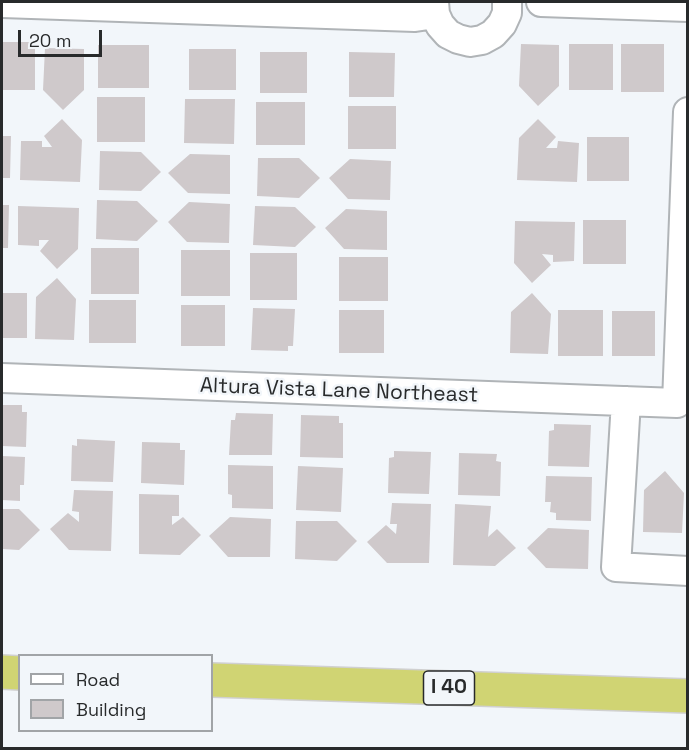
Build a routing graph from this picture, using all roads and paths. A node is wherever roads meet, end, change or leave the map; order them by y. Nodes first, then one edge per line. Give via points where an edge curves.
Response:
1 (507, 2) edge
2 (540, 2) edge
3 (2, 3) edge
4 (687, 7) edge
5 (435, 8) edge
6 (687, 112) edge
7 (2, 378) edge
8 (626, 401) junction
9 (687, 571) edge
10 (2, 672) edge
11 (18, 673) edge
12 (213, 680) edge
13 (687, 696) edge

1 - 5 street via 507,13 493,34 470,42 448,34 440,25
2 - 4 street
3 - 5 street via 415,17
6 - 8 street, Altura Vista Lane Northeast via 676,403
7 - 8 street, Altura Vista Lane Northeast
8 - 9 street via 616,567
10 - 11 highway
12 - 13 highway, I 40

